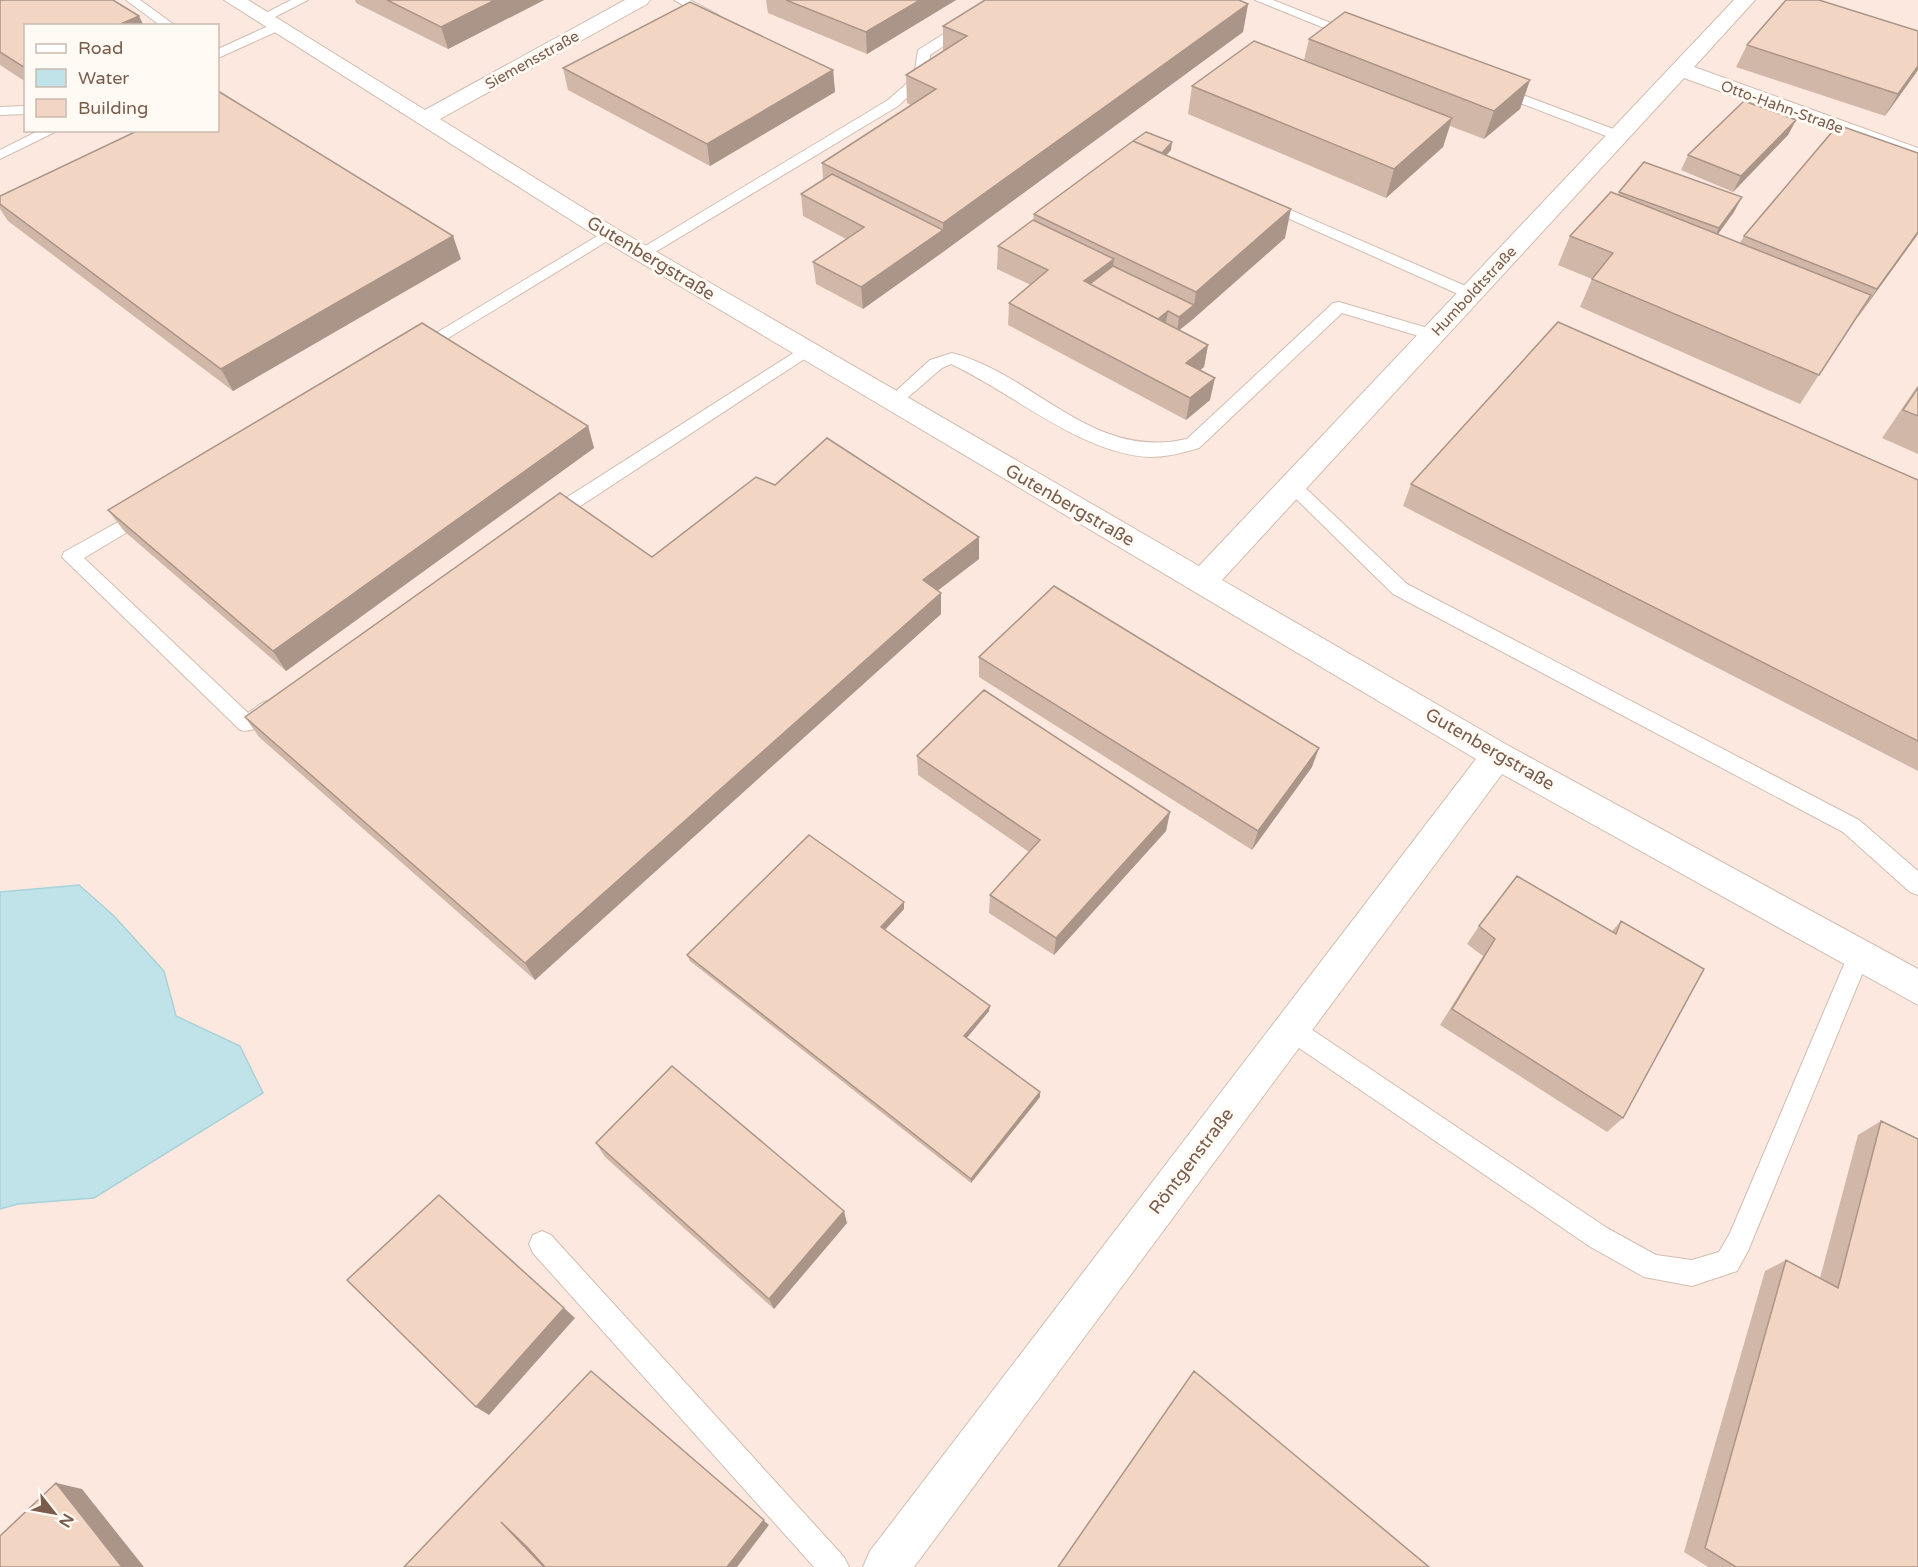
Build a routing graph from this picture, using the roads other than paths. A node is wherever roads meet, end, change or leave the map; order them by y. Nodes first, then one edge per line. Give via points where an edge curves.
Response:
1 (132, 0) edge
2 (234, 0) edge
3 (302, 0) edge
4 (640, 0) edge
5 (680, 0) edge
6 (1006, 0) edge
7 (1261, 0) edge
8 (1745, 0) edge
9 (722, 20) edge
10 (268, 23) junction
11 (167, 24) edge
12 (1373, 42) edge
13 (219, 53) edge
14 (1680, 69) junction
15 (1485, 85) edge
16 (24, 110) edge
17 (0, 111) edge
18 (424, 119) junction
19 (48, 132) edge
20 (1618, 136) junction
21 (0, 155) edge
22 (1918, 156) edge
23 (1247, 194) edge
24 (609, 234) junction
25 (642, 254) junction
26 (1471, 294) junction
27 (1432, 335) junction
28 (806, 350) junction
29 (396, 362) edge
30 (893, 401) junction
31 (1292, 485) junction
32 (163, 502) edge
33 (535, 526) edge
34 (1202, 582) junction
35 (285, 698) edge
36 (1497, 755) junction
37 (1918, 885) edge
38 (1859, 955) junction
39 (1918, 988) edge
40 (1291, 1029) junction
41 (542, 1244) dead end
42 (834, 1567) edge
43 (886, 1567) edge

1 - 11 lane
2 - 10 street, Gutenbergstraße
3 - 10 lane
4 - 18 street, Siemensstraße
5 - 9 lane
6 - 25 lane via 923,53 921,78 893,103
7 - 12 lane
8 - 14 street, Humboldtstraße
10 - 13 lane
10 - 18 street, Gutenbergstraße
14 - 20 street, Humboldtstraße
14 - 22 street, Otto-Hahn-Straße
15 - 20 lane
16 - 17 lane
18 - 24 street, Gutenbergstraße
19 - 21 lane
20 - 26 street, Humboldtstraße
23 - 26 lane
24 - 25 street, Gutenbergstraße
24 - 29 lane
25 - 28 street, Gutenbergstraße
26 - 27 street, Humboldtstraße
27 - 30 lane via 1339,307 1193,444 1166,450 1142,450 1090,432 952,358 936,364
27 - 31 street, Humboldtstraße
28 - 30 street, Gutenbergstraße
28 - 33 lane
30 - 34 street, Gutenbergstraße
31 - 34 street, Humboldtstraße
31 - 37 lane via 1400,589 1851,826
32 - 35 lane via 71,557 247,724
34 - 36 street, Gutenbergstraße
36 - 38 street, Gutenbergstraße
36 - 40 street, Röntgenstraße
38 - 39 street, Gutenbergstraße
38 - 40 lane via 1739,1242 1728,1262 1692,1273 1653,1268 1598,1237
40 - 43 street, Röntgenstraße
41 - 42 lane

